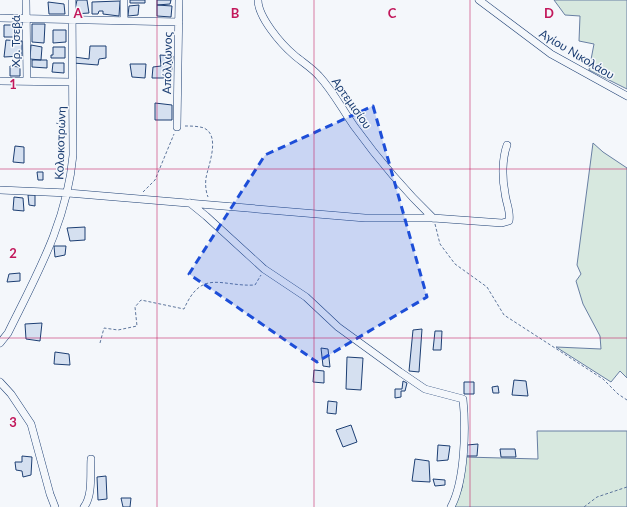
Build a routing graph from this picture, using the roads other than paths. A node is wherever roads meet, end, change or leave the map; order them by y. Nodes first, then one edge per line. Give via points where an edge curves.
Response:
1 (26, 0) edge
2 (72, 0) edge
3 (124, 0) edge
4 (179, 0) edge
5 (258, 0) edge
6 (479, 0) edge
7 (0, 18) edge
8 (26, 19) junction
9 (72, 20) junction
10 (124, 20) junction
11 (179, 22) junction
12 (0, 81) edge
13 (27, 81) junction
14 (72, 82) junction
15 (627, 96) edge
16 (177, 127) road end
17 (507, 145) dead end
18 (0, 190) edge
19 (68, 193) junction
20 (190, 203) junction
21 (433, 218) junction
22 (0, 343) edge
23 (0, 382) edge
24 (91, 460) dead end
25 (56, 507) edge
26 (84, 507) edge
27 (452, 507) edge

1 - 8 street, Χρ. Τσεβά
2 - 9 street, Κολοκοτρώνη
3 - 10 street
4 - 11 street, Απόλλωνος
5 - 21 street, Αρτεμισίου via 266,21 277,36 293,54 319,75 388,168
6 - 15 street, Αγίου Νικολάου via 551,54
7 - 8 street
8 - 9 street
8 - 13 street, Χρ. Τσεβά
9 - 10 street
9 - 14 street, Κολοκοτρώνη
10 - 11 street
11 - 16 street, Απόλλωνος
12 - 13 street
13 - 14 street
14 - 19 street, Κολοκοτρώνη via 73,155
17 - 21 street via 504,152 503,174 509,222
18 - 19 street
19 - 20 street
19 - 22 street, Κολοκοτρώνη via 45,261 8,333
20 - 21 street via 365,218
20 - 27 street via 264,269 306,297 338,327 425,389 463,399 465,434 458,486
23 - 25 street via 12,394 31,424
24 - 26 street via 89,492

